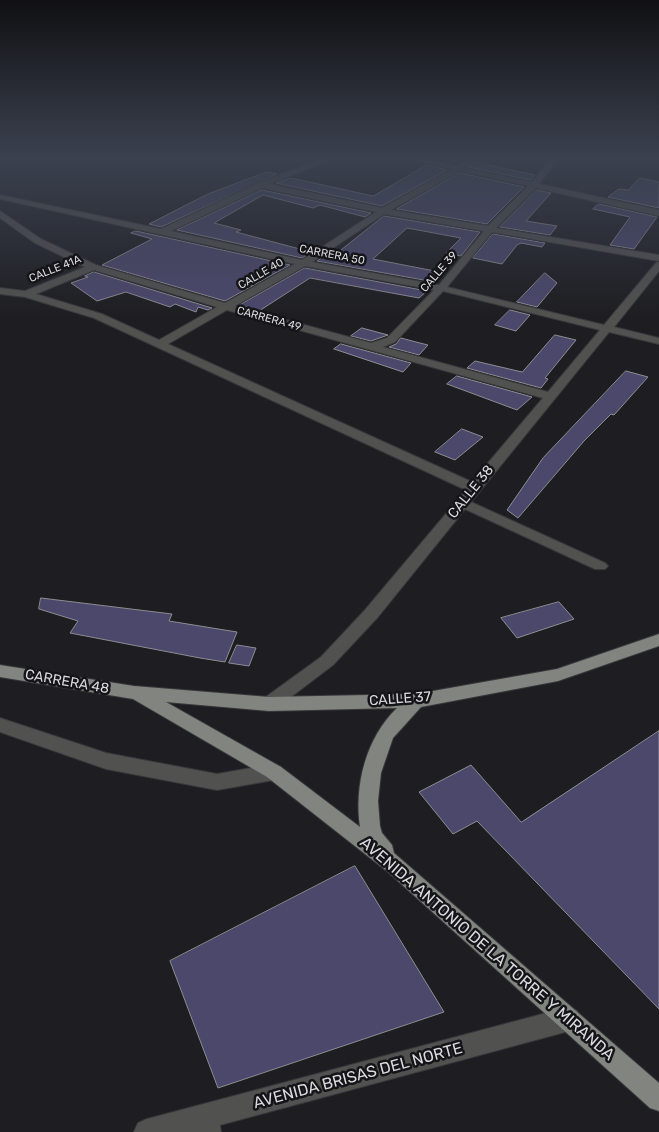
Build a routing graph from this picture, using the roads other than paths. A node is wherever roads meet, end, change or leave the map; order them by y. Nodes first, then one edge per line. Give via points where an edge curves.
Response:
1 (55, 209) edge
2 (211, 209) edge
3 (373, 209) edge
4 (387, 209) edge
5 (510, 209) edge
6 (640, 209) edge
7 (383, 211) junction
8 (659, 213) edge
9 (0, 214) edge
10 (489, 230) junction
11 (163, 232) junction
12 (659, 258) edge
13 (304, 263) junction
14 (659, 265) edge
15 (93, 266) junction
16 (441, 288) junction
17 (0, 291) edge
18 (26, 294) junction
19 (227, 307) junction
20 (606, 329) junction
21 (659, 341) edge
22 (158, 345) junction
23 (371, 347) junction
24 (550, 396) junction
25 (474, 488) junction
26 (463, 503) junction
27 (600, 566) dead end
28 (659, 640) edge
29 (0, 671) edge
30 (134, 693) junction
31 (416, 701) junction
32 (269, 704) junction
33 (0, 725) edge
34 (274, 772) junction
35 (394, 865) junction
36 (569, 1019) junction
37 (659, 1099) edge
38 (207, 1124) edge
39 (146, 1132) edge

1 - 11 street, CARRERA 50
2 - 11 street
3 - 7 street
4 - 7 street, CALLE 40
5 - 10 street, CALLE 39
6 - 8 street
7 - 10 street
7 - 13 street, CALLE 40
9 - 15 street, CARRERA 49 via 38,241
10 - 12 street
10 - 16 street, CALLE 39
11 - 13 street, CARRERA 50
13 - 16 street, CARRERA 50
13 - 19 street, CALLE 40
14 - 20 street, CALLE 38
15 - 18 street, CALLE 41A
15 - 19 street, CARRERA 49
16 - 20 street, CARRERA 50
16 - 23 street, CALLE 39 via 391,340
17 - 18 street
18 - 22 street via 98,316
19 - 22 street, CALLE 40
19 - 23 street, CARRERA 49
20 - 21 street, CARRERA 50
20 - 24 street, CALLE 38
22 - 25 street
23 - 24 street, CARRERA 49
24 - 25 street, CALLE 38
25 - 26 street, CALLE 38
26 - 27 street
26 - 32 street, CALLE 38 via 371,614 327,661
28 - 31 main road, CALLE 37 via 558,675
29 - 30 main road, CARRERA 48
30 - 32 main road, CALLE 37
30 - 34 main road, AVENIDA ANTONIO DE LA TORRE Y MIRANDA
31 - 32 main road, CALLE 37
31 - 35 main road via 394,721 383,738 371,778 368,813 374,836
33 - 34 street via 106,761 217,782
34 - 35 main road, AVENIDA ANTONIO DE LA TORRE Y MIRANDA
35 - 36 main road, AVENIDA ANTONIO DE LA TORRE Y MIRANDA
36 - 37 main road, AVENIDA ANTONIO DE LA TORRE Y MIRANDA
36 - 38 street, AVENIDA BRISAS DEL NORTE
38 - 39 street, AVENIDA BRISAS DEL NORTE

